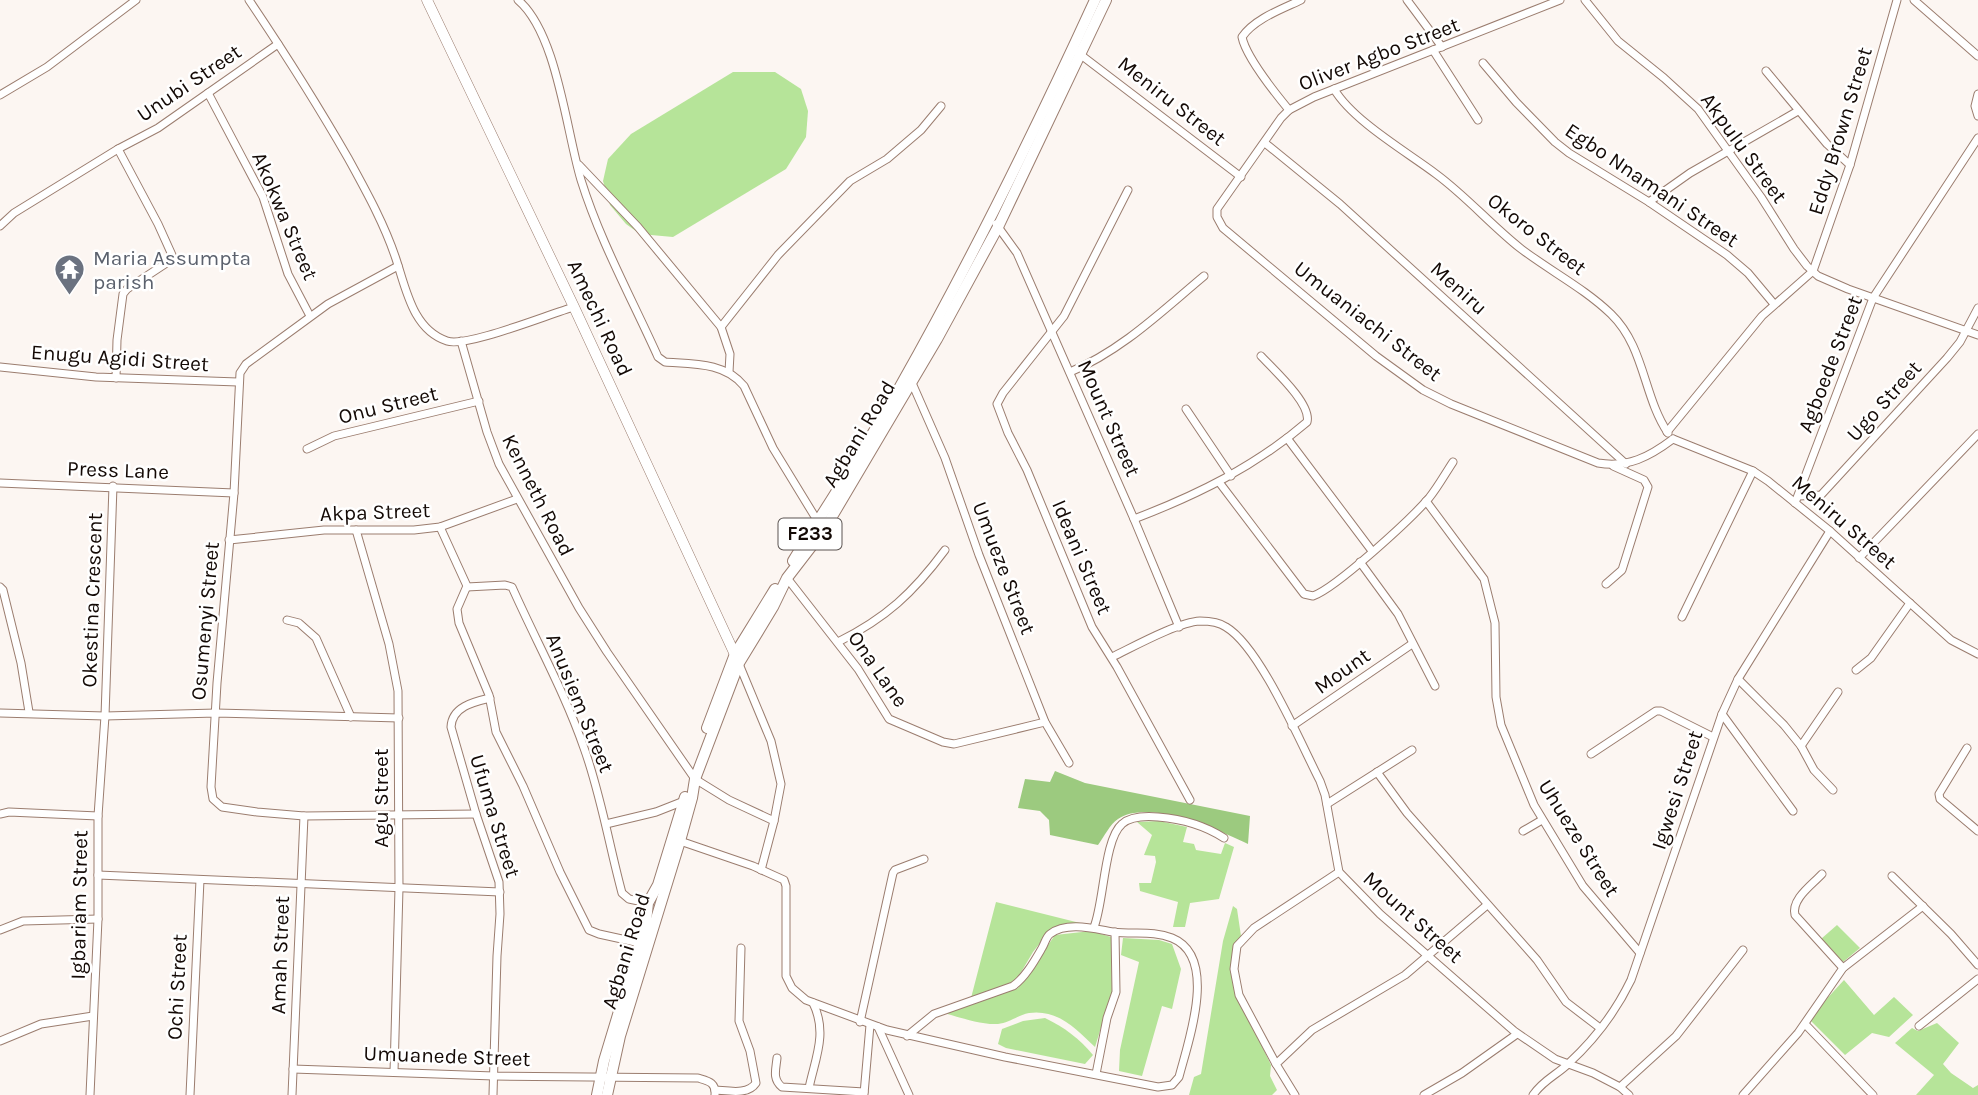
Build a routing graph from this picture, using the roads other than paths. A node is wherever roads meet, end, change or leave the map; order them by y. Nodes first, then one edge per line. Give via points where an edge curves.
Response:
1 (136, 0) edge
2 (249, 0) edge
3 (427, 0) edge
4 (518, 0) edge
5 (1106, 0) edge
6 (1301, 0) edge
7 (1407, 0) edge
8 (1560, 0) edge
9 (1585, 0) edge
10 (1898, 0) edge
11 (1914, 0) edge
12 (1093, 1) edge
13 (1544, 4) edge
14 (278, 44) junction
15 (1442, 47) junction
16 (1433, 50) junction
17 (1077, 51) junction
18 (1978, 57) edge
19 (1483, 63) dead end
20 (1766, 71) dead end
21 (1334, 89) junction
22 (208, 93) junction
23 (1978, 94) edge
24 (0, 95) edge
25 (941, 106) dead end
26 (1289, 110) junction
27 (1798, 111) junction
28 (1978, 117) edge
29 (1478, 120) dead end
30 (1978, 138) edge
31 (1265, 143) junction
32 (118, 149) junction
33 (1728, 151) junction
34 (577, 163) junction
35 (1850, 165) junction
36 (1241, 177) junction
37 (1128, 190) dead end
38 (1650, 202) junction
39 (991, 215) junction
40 (0, 226) edge
41 (998, 227) junction
42 (398, 266) junction
43 (1810, 268) junction
44 (1204, 276) dead end
45 (1873, 298) junction
46 (1774, 304) junction
47 (574, 307) junction
48 (1978, 308) edge
49 (310, 316) junction
50 (721, 327) junction
51 (1052, 330) junction
52 (1966, 331) junction
53 (1978, 335) edge
54 (461, 341) junction
55 (1261, 356) dead end
56 (0, 367) edge
57 (729, 372) junction
58 (1070, 372) junction
59 (116, 378) junction
60 (238, 382) junction
61 (912, 383) junction
62 (479, 401) junction
63 (1186, 409) dead end
64 (1667, 432) junction
65 (1978, 434) edge
66 (1287, 438) junction
67 (1673, 439) junction
68 (307, 449) dead end
69 (1453, 462) dead end
70 (1626, 464) junction
71 (1613, 465) junction
72 (1753, 471) junction
73 (1231, 476) junction
74 (1219, 482) junction
75 (0, 483) edge
76 (113, 486) junction
77 (234, 492) junction
78 (517, 499) junction
79 (1426, 500) junction
80 (1797, 500) junction
81 (1134, 519) junction
82 (440, 527) junction
83 (821, 527) junction
84 (356, 530) junction
85 (1830, 531) junction
86 (229, 540) junction
87 (945, 550) dead end
88 (1372, 551) junction
89 (1859, 558) junction
90 (1360, 562) junction
91 (787, 578) junction
92 (1606, 584) dead end
93 (0, 587) edge
94 (467, 587) junction
95 (1910, 603) junction
96 (1682, 617) dead end
97 (287, 620) dead end
98 (1179, 627) junction
99 (838, 642) junction
100 (1412, 644) junction
101 (1978, 654) edge
102 (1112, 657) junction
103 (737, 658) junction
104 (1856, 670) dead end
105 (1738, 679) junction
106 (1435, 686) dead end
107 (1838, 692) dead end
108 (490, 698) junction
109 (29, 712) junction
110 (0, 713) edge
111 (216, 713) junction
112 (1722, 714) junction
113 (105, 716) junction
114 (351, 718) junction
115 (399, 718) junction
116 (1045, 723) junction
117 (1292, 726) junction
118 (1713, 737) junction
119 (1801, 746) junction
120 (1968, 748) dead end
121 (1412, 750) dead end
122 (1591, 754) dead end
123 (1069, 763) dead end
124 (1377, 772) junction
125 (694, 777) junction
126 (1833, 790) dead end
127 (1190, 800) dead end
128 (684, 801) junction
129 (1326, 804) junction
130 (1793, 811) dead end
131 (0, 814) edge
132 (476, 814) junction
133 (398, 815) junction
134 (98, 816) junction
135 (304, 816) junction
136 (1542, 820) junction
137 (774, 821) junction
138 (606, 824) junction
139 (1523, 831) dead end
140 (1978, 831) edge
141 (1224, 838) dead end
142 (680, 841) junction
143 (924, 859) dead end
144 (761, 870) junction
145 (1339, 872) junction
146 (98, 874) junction
147 (1822, 874) dead end
148 (1892, 876) dead end
149 (200, 880) junction
150 (300, 884) junction
151 (399, 888) junction
152 (500, 892) junction
153 (648, 903) junction
154 (1487, 905) junction
155 (1923, 906) junction
156 (98, 919) junction
157 (1094, 927) junction
158 (0, 930) edge
159 (1115, 932) junction
160 (640, 943) junction
161 (741, 948) dead end
162 (1743, 950) dead end
163 (1640, 953) junction
164 (1428, 955) junction
165 (1978, 965) edge
166 (1843, 968) junction
167 (1978, 979) edge
168 (813, 1003) junction
169 (93, 1016) junction
170 (860, 1022) junction
171 (1805, 1024) junction
172 (874, 1026) junction
173 (1919, 1026) dead end
174 (1600, 1028) junction
175 (1517, 1034) junction
176 (907, 1036) junction
177 (0, 1041) edge
178 (778, 1058) dead end
179 (1569, 1063) junction
180 (1276, 1064) junction
181 (293, 1069) junction
182 (394, 1072) junction
183 (1096, 1074) junction
184 (494, 1076) junction
185 (604, 1078) junction
186 (1620, 1087) junction
187 (809, 1088) junction
188 (715, 1093) edge
189 (864, 1094) edge
190 (90, 1095) edge
191 (190, 1095) edge
192 (292, 1095) edge
193 (493, 1095) edge
194 (597, 1095) edge
195 (607, 1095) edge
196 (909, 1095) edge
197 (1295, 1095) edge
198 (1424, 1095) edge
199 (1533, 1095) edge
200 (1629, 1095) edge
201 (1743, 1095) edge
202 (1874, 1095) edge

1 - 24 street via 47,67
2 - 14 street
3 - 47 main road, Amechi Road
4 - 34 street via 547,45
5 - 17 main road, Agbani Road / F233
6 - 26 street via 1270,15 1242,37
7 - 15 street
8 - 13 street, Oliver Agbo Street
9 - 33 street, Akpulu Street via 1618,41 1698,109
10 - 35 street, Eddy Brown Street
11 - 18 street
12 - 17 main road, Agbani Road / F233
13 - 15 street, Oliver Agbo Street
14 - 22 street, Unubi Street
14 - 42 street via 314,97 374,206
15 - 16 street, Oliver Agbo Street
16 - 21 street, Oliver Agbo Street
16 - 29 street
17 - 36 street, Meniru Street
17 - 39 main road, Agbani Road / F233
17 - 41 main road, Agbani Road / F233
19 - 38 street, Egbo Nnamani Street via 1555,142
20 - 27 street
21 - 26 street, Oliver Agbo Street
21 - 64 street, Okoro Street via 1401,151 1612,316 1638,355
22 - 32 street, Unubi Street
22 - 49 street, Akokwa Street via 263,197 288,274
23 - 28 street
25 - 50 street via 887,159 850,181 778,255
26 - 31 street, Oliver Agbo Street
27 - 33 street
27 - 35 street
30 - 45 street, Agboede Street
31 - 36 street, Oliver Agbo Street
31 - 70 street, Meniru via 1340,204
32 - 40 street, Unubi Street
32 - 59 street via 158,224 171,260 123,294
33 - 38 street
33 - 43 street, Akpulu Street
34 - 50 street via 638,227
34 - 57 street via 658,357
35 - 43 street, Eddy Brown Street
36 - 71 street, Umuaniachi Street via 1217,209 1223,228 1406,379 1451,404 1589,460
37 - 51 street via 1077,293
38 - 46 street, Egbo Nnamani Street via 1748,272
39 - 41 street, Mount Street
39 - 83 main road, Agbani Road / F233
41 - 51 street, Mount Street via 1017,253
41 - 61 main road, Agbani Road / F233
42 - 49 street
42 - 54 street via 423,325 443,340
43 - 45 street via 1825,280
43 - 46 street
44 - 58 street via 1135,333
45 - 52 street
45 - 80 street, Agboede Street
46 - 64 street
47 - 54 street
47 - 103 main road, Amechi Road
48 - 52 street, Ugo Street
49 - 60 street via 246,364
50 - 57 street via 730,354
51 - 58 street, Mount Street
51 - 102 street, Ideani Street via 997,407 1092,627
52 - 53 street
52 - 80 street, Ugo Street via 1947,358 1821,495
54 - 62 street, Kenneth Road
55 - 66 street via 1292,388 1308,415 1307,422
56 - 59 street, Enugu Agidi Street
57 - 83 street via 744,386 772,448
58 - 81 street, Mount Street
59 - 60 street, Enugu Agidi Street
60 - 77 street, Osumenyi Street
61 - 83 main road, Agbani Road / F233
61 - 116 street, Umueze Street
62 - 68 street, Onu Street via 329,438
62 - 78 street, Kenneth Road via 499,464
63 - 73 street
64 - 67 street, Okoro Street
65 - 89 street
66 - 73 street
66 - 88 street
67 - 70 street, Umuaniachi Street via 1649,456
67 - 72 street, Meniru Street
69 - 79 street
70 - 71 street, Umuaniachi Street
71 - 92 street via 1644,480 1648,487 1622,570
72 - 80 street, Meniru Street
72 - 96 street
73 - 74 street
74 - 81 street
74 - 90 street via 1304,594 1317,595
75 - 76 street, Press Lane
76 - 77 street, Press Lane
76 - 113 street, Okestina Crescent
77 - 86 street, Osumenyi Street
78 - 82 street, Akpa Street
78 - 125 street, Kenneth Road via 607,652
79 - 88 street
79 - 136 street, Uhueze Street via 1484,579 1495,624 1496,697 1502,725
80 - 85 street, Meniru Street
81 - 98 street, Mount Street
82 - 84 street, Akpa Street
82 - 94 street
83 - 91 main road, Agbani Road / F233
83 - 103 main road, Agbani Road / F233
84 - 86 street, Akpa Street
84 - 115 street, Agu Street via 389,644
85 - 89 street, Meniru Street
85 - 105 street, Igwesi Street
86 - 111 street, Osumenyi Street
87 - 99 street via 890,612
88 - 90 street
89 - 95 street, Meniru Street
90 - 100 street via 1398,614
91 - 99 street, Ona Lane
91 - 103 main road, Agbani Road / F233
93 - 109 street via 16,640
94 - 108 street via 457,609 459,623
94 - 138 street, Anusiem Street via 512,587 577,728
95 - 101 street, Meniru Street via 1951,640
95 - 104 street via 1871,659
97 - 114 street via 299,623 316,638
98 - 102 street, Mount Street
98 - 117 street, Mount Street via 1208,622 1232,631 1266,675
99 - 116 street, Ona Lane via 889,719 910,730 961,743
100 - 106 street
100 - 117 street, Mount
102 - 127 street, Ideani Street
103 - 125 main road, Agbani Road / F233 via 715,703
103 - 137 street via 771,741 781,784
105 - 112 street, Igwesi Street
105 - 119 street
107 - 119 street
108 - 132 street, Ufuma Street via 457,712 452,723
108 - 160 street via 496,733 587,927
109 - 110 street
109 - 113 street
111 - 113 street
111 - 114 street
111 - 135 street, Osumenyi Street via 211,787 218,805
112 - 118 street, Igwesi Street
112 - 130 street
113 - 134 street, Igbariam Street
114 - 115 street
115 - 133 street, Agu Street
116 - 123 street, Umueze Street
117 - 129 street, Mount Street
118 - 122 street via 1656,711
118 - 163 street, Igwesi Street
119 - 126 street via 1814,770
120 - 140 street via 1939,794
121 - 124 street
124 - 129 street
124 - 154 street
125 - 128 main road, Agbani Road / F233
125 - 137 street
125 - 142 main road, Agbani Road / F233
128 - 138 street
128 - 153 main road, Agbani Road / F233
129 - 145 street, Mount Street
131 - 134 street
132 - 133 street, Osumenyi Street
132 - 152 street, Ufuma Street
133 - 135 street, Osumenyi Street
133 - 151 street, Agu Street
134 - 146 street, Igbariam Street
135 - 150 street, Amah Street
136 - 139 street
136 - 163 street, Uhueze Street via 1583,887
137 - 144 street
138 - 153 street, Anusiem Street via 622,893
141 - 157 street via 1174,818 1145,816 1124,822 1114,837
142 - 144 street
142 - 185 main road, Agbani Road / F233
143 - 170 street via 893,873
144 - 168 street via 786,883 786,976 792,988
145 - 164 street, Mount Street
145 - 180 street via 1254,928 1237,946 1234,969 1239,995
146 - 149 street
146 - 156 street, Igbariam Street
147 - 166 street via 1793,908
148 - 155 street
149 - 150 street
149 - 191 street, Ochi Street
150 - 151 street
150 - 181 street, Amah Street
151 - 152 street
151 - 182 street, Agu Street
152 - 184 street, Ufuma Street
153 - 160 main road, Agbani Road / F233
154 - 164 street
154 - 174 street via 1537,960 1566,1002
155 - 165 street
155 - 166 street
156 - 158 street via 30,920
156 - 169 street, Igbariam Street
157 - 159 street
157 - 176 street via 1050,934 1013,986 934,1014
159 - 183 street via 1116,992
159 - 183 street via 1155,933 1181,942 1195,964 1198,1001 1179,1077 1171,1085 1158,1087
160 - 185 main road, Agbani Road / F233
161 - 188 street via 739,1021 756,1083 746,1092
162 - 186 street via 1676,1036
163 - 174 street, Igwesi Street via 1621,1000
164 - 175 street, Mount Street
164 - 180 street via 1405,975 1312,1030
166 - 171 street
167 - 173 street
168 - 170 street
168 - 187 street via 819,1019 820,1053
169 - 177 street via 41,1024
169 - 190 street, Igbariam Street
170 - 172 street
171 - 201 street
171 - 202 street
172 - 176 street
172 - 189 street
172 - 196 street
174 - 179 street, Igwesi Street
175 - 179 street, Mount Street
175 - 198 street
176 - 183 street
178 - 187 street via 775,1076 780,1086
179 - 186 street, Mount Street
179 - 199 street, Igwesi Street via 1541,1083
180 - 197 street
181 - 182 street, Umuanede Street
181 - 192 street, Amah Street
182 - 184 street, Umuanede Street
184 - 185 street, Umuanede Street
184 - 193 street, Ufuma Street
185 - 188 street, Umuanede Street via 698,1078 711,1082
185 - 194 main road, Agbani Road / F233
185 - 195 main road, Agbani Road / F233
186 - 200 street, Mount Street
187 - 189 street

